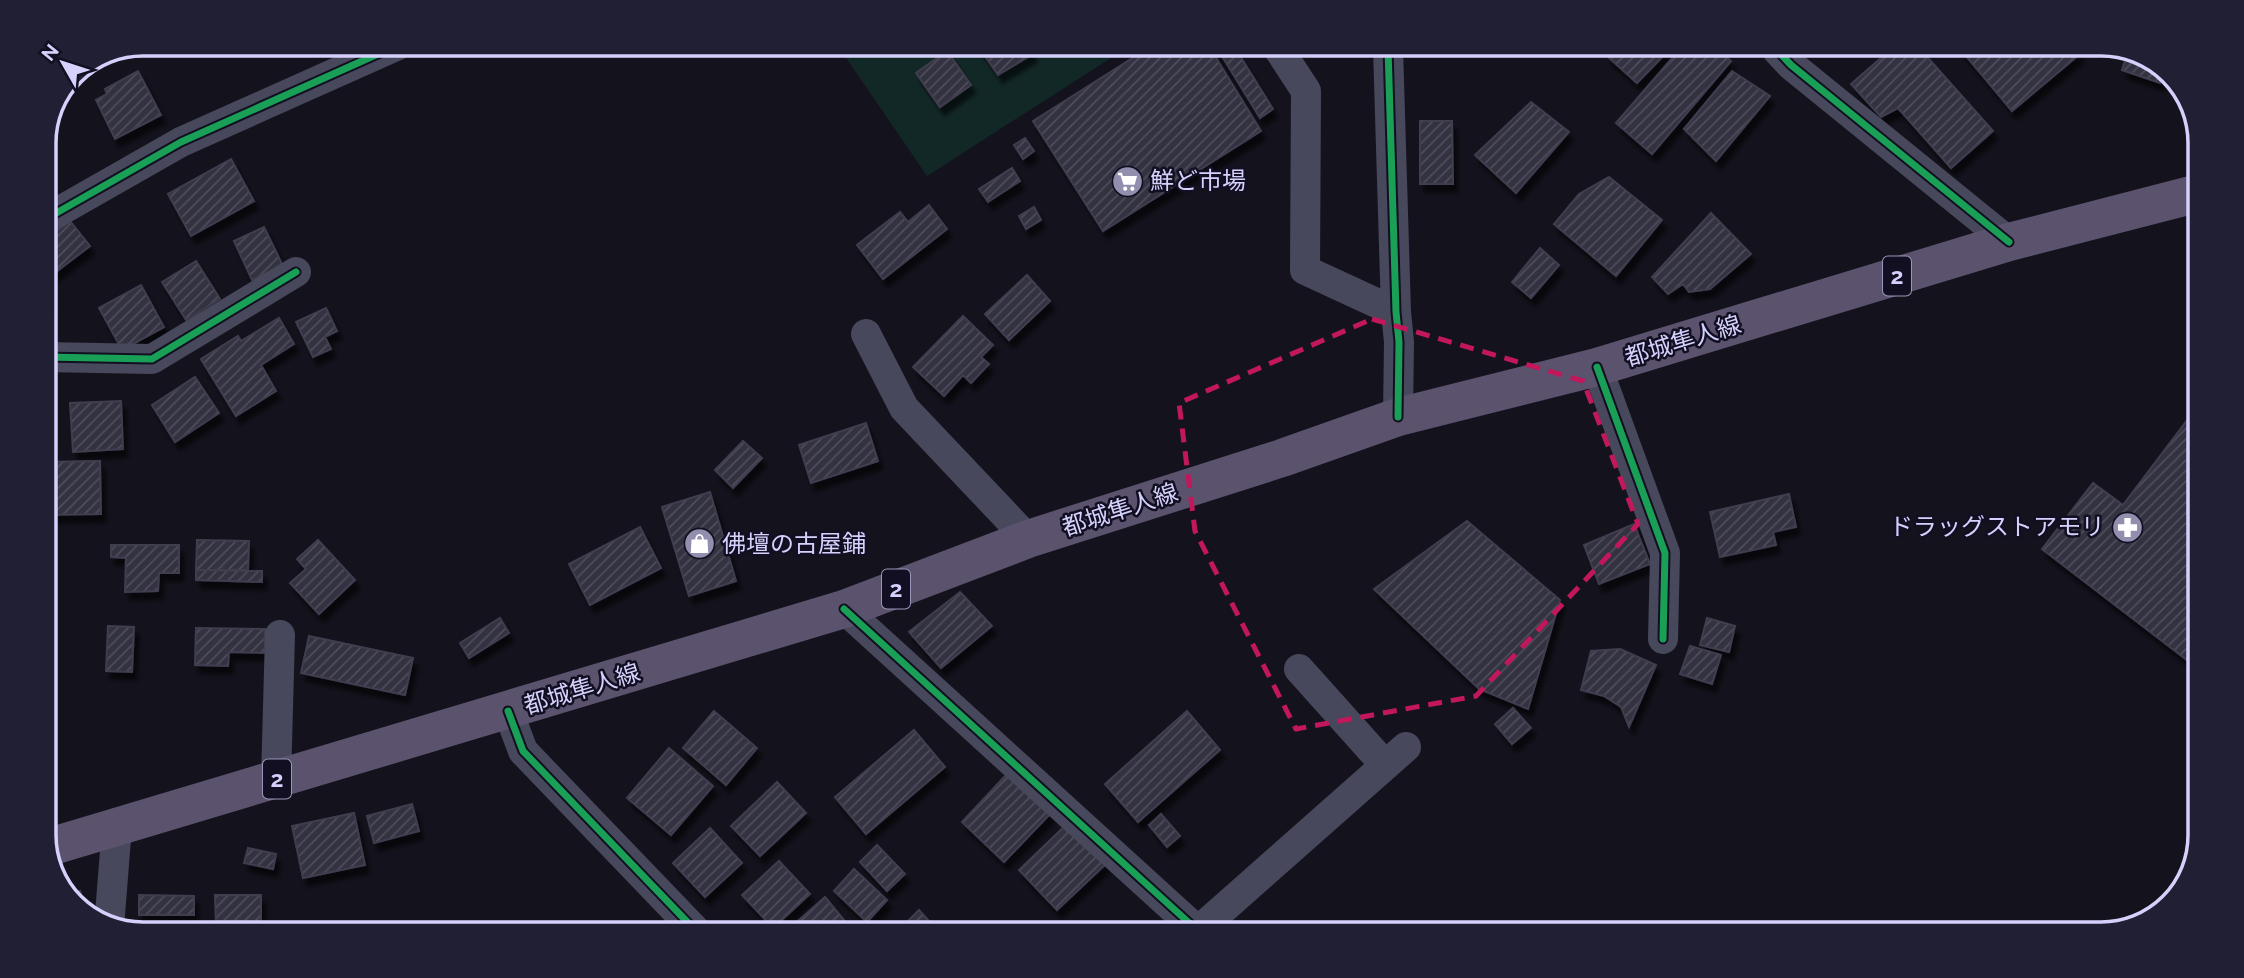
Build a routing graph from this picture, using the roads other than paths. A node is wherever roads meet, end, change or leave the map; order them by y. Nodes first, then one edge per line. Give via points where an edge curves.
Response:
1 (373, 56) edge
2 (1283, 56) edge
3 (1388, 56) edge
4 (1783, 56) edge
5 (2188, 200) edge
6 (56, 213) edge
7 (2009, 242) junction
8 (296, 272) dead end
9 (1396, 312) junction
10 (866, 334) dead end
11 (56, 357) edge
12 (1597, 368) junction
13 (1398, 417) junction
14 (1028, 539) junction
15 (844, 609) junction
16 (280, 635) dead end
17 (1663, 639) dead end
18 (1299, 669) dead end
19 (508, 711) junction
20 (276, 780) junction
21 (117, 826) junction
22 (57, 845) edge
23 (110, 915) edge
24 (687, 922) edge
25 (1188, 922) edge
26 (1208, 922) edge

1 - 6 street via 181,142
2 - 9 street via 1306,91 1305,270
3 - 9 street
4 - 7 street
5 - 7 main road, 都城隼人線 / 2
7 - 12 main road, 都城隼人線 / 2
8 - 11 street via 152,359
9 - 13 street
10 - 14 street via 904,408
12 - 13 main road, 都城隼人線 / 2
12 - 17 street via 1665,553
13 - 14 main road, 都城隼人線 / 2
14 - 15 main road, 都城隼人線 / 2
15 - 19 main road, 都城隼人線 / 2
15 - 25 street
16 - 20 street
18 - 26 street via 1396,756
19 - 20 main road, 都城隼人線 / 2
19 - 24 street via 523,751
20 - 21 main road, 都城隼人線 / 2
21 - 22 main road, 都城隼人線 / 2
21 - 23 street

